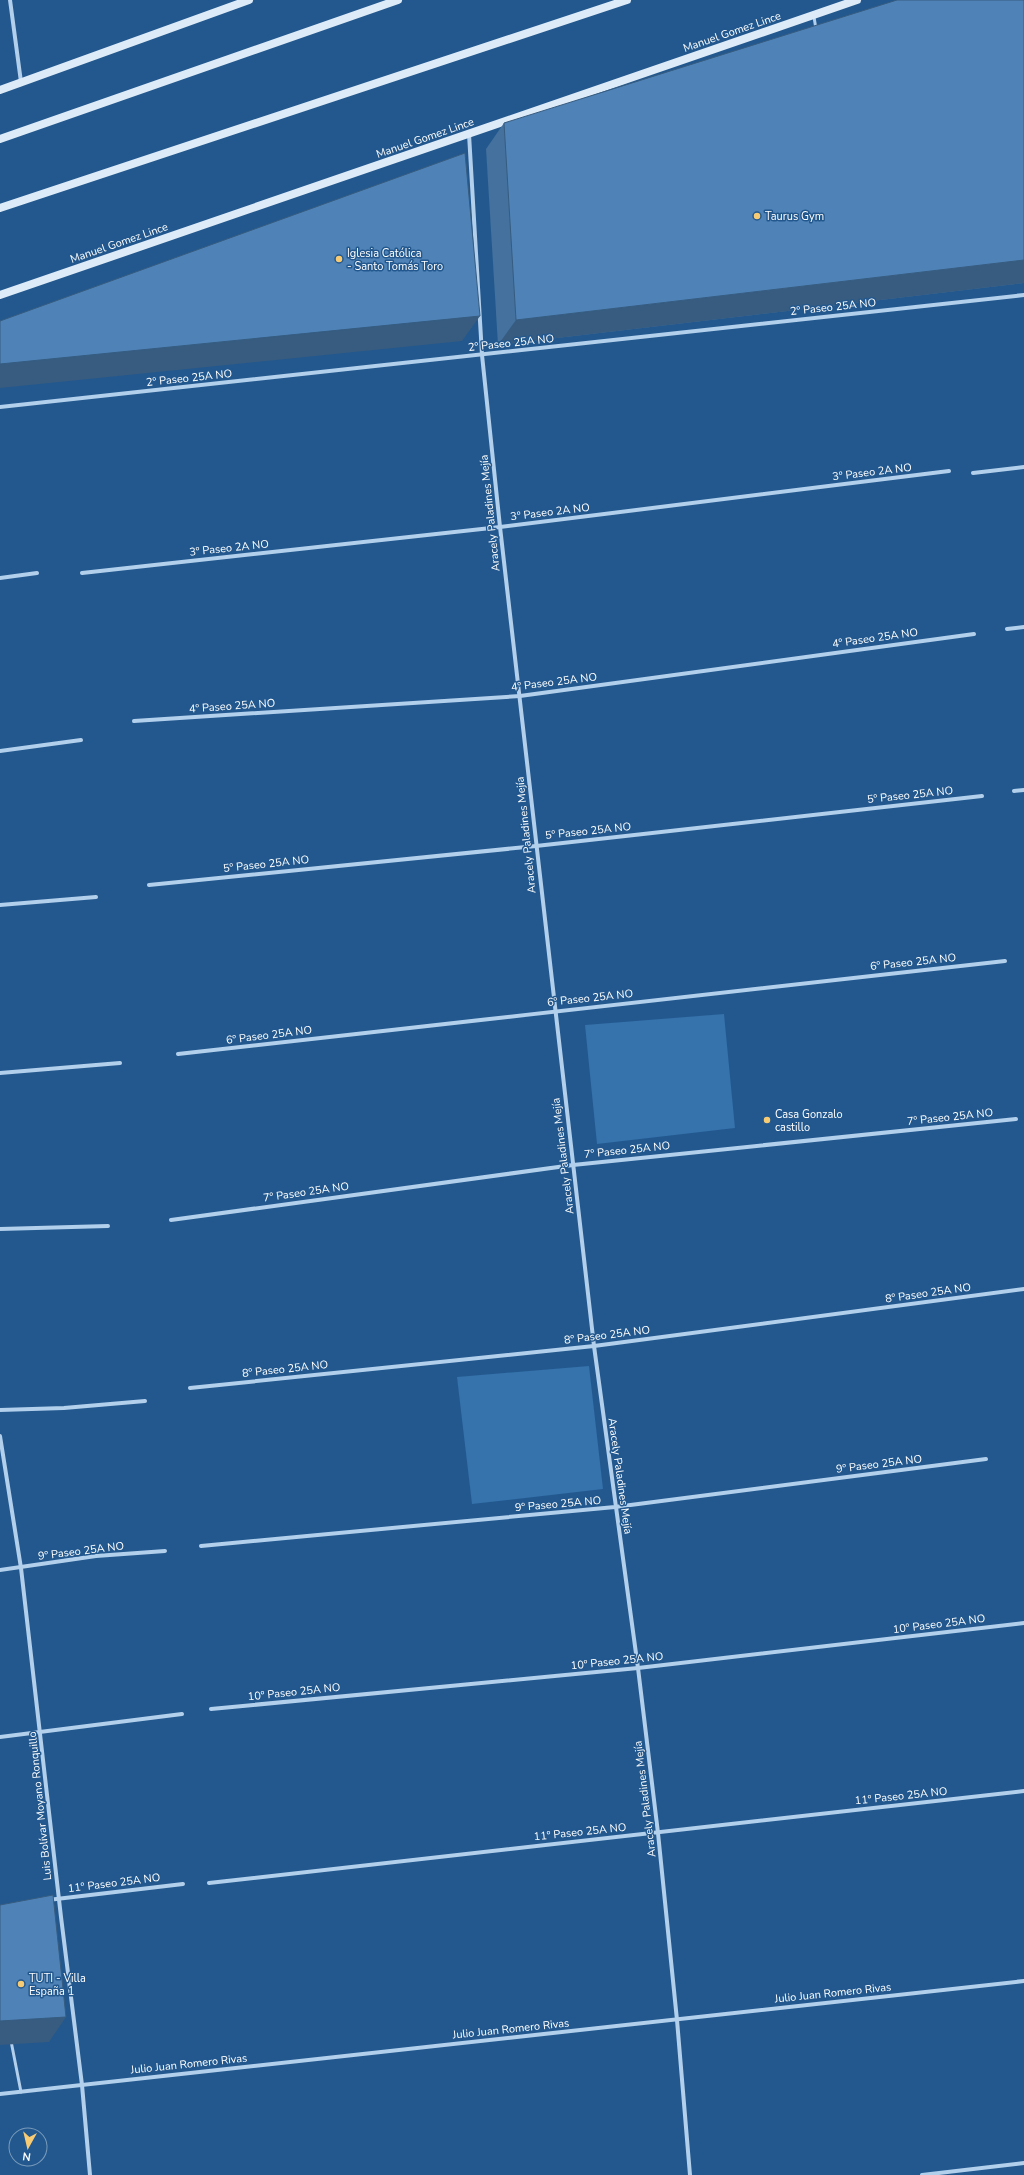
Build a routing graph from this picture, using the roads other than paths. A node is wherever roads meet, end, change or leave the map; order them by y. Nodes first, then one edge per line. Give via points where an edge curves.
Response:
1 (10, 0) edge
2 (247, 0) edge
3 (398, 0) edge
4 (627, 0) edge
5 (857, 0) edge
6 (813, 15) junction
7 (817, 36) edge
8 (21, 82) junction
9 (0, 90) edge
10 (469, 134) junction
11 (0, 139) edge
12 (0, 208) edge
13 (0, 295) edge
14 (1024, 295) edge
15 (482, 355) junction
16 (0, 408) edge
17 (1024, 467) edge
18 (949, 471) dead end
19 (972, 473) dead end
20 (500, 527) junction
21 (38, 573) dead end
22 (82, 573) dead end
23 (0, 578) edge
24 (1024, 627) edge
25 (1007, 629) dead end
26 (974, 634) dead end
27 (520, 696) junction
28 (134, 721) dead end
29 (81, 740) dead end
30 (0, 751) edge
31 (1024, 790) edge
32 (1014, 791) dead end
33 (982, 796) dead end
34 (536, 846) junction
35 (149, 885) dead end
36 (96, 896) dead end
37 (0, 905) edge
38 (1005, 961) dead end
39 (555, 1011) junction
40 (178, 1054) dead end
41 (120, 1064) dead end
42 (0, 1073) edge
43 (1016, 1119) dead end
44 (573, 1165) junction
45 (171, 1220) dead end
46 (108, 1226) dead end
47 (0, 1229) edge
48 (1024, 1289) edge
49 (594, 1346) junction
50 (190, 1388) dead end
51 (145, 1401) dead end
52 (0, 1410) edge
53 (0, 1436) edge
54 (986, 1459) dead end
55 (615, 1507) junction
56 (201, 1546) dead end
57 (165, 1551) dead end
58 (21, 1568) junction
59 (0, 1570) edge
60 (1024, 1622) edge
61 (638, 1668) junction
62 (211, 1709) dead end
63 (182, 1714) dead end
64 (41, 1733) junction
65 (0, 1738) edge
66 (1024, 1791) edge
67 (658, 1832) junction
68 (209, 1883) dead end
69 (183, 1884) dead end
70 (60, 1898) junction
71 (44, 1900) edge
72 (61, 1916) junction
73 (55, 1917) edge
74 (1024, 1981) edge
75 (677, 2020) junction
76 (11, 2040) edge
77 (82, 2085) junction
78 (21, 2092) junction
79 (0, 2094) edge
80 (1024, 2163) edge
81 (90, 2175) edge
82 (690, 2175) edge
83 (922, 2175) edge

1 - 8 street
2 - 8 main road
3 - 11 main road
4 - 12 main road
5 - 6 main road, Manuel Gomez Lince
6 - 7 lane
6 - 10 main road, Manuel Gomez Lince
8 - 9 main road
10 - 13 main road, Manuel Gomez Lince
10 - 15 street, Aracely Paladines Mejía
14 - 15 street, 2º Paseo 25A NO
15 - 16 street, 2º Paseo 25A NO
15 - 20 street, Aracely Paladines Mejía
17 - 19 street
18 - 20 street, 3º Paseo 2A NO
20 - 22 street, 3º Paseo 2A NO
20 - 27 street, Aracely Paladines Mejía
21 - 23 street
24 - 25 street
26 - 27 street, 4º Paseo 25A NO
27 - 28 street, 4º Paseo 25A NO
27 - 34 street, Aracely Paladines Mejía
29 - 30 street
31 - 32 street
33 - 34 street, 5º Paseo 25A NO
34 - 35 street, 5º Paseo 25A NO
34 - 39 street, Aracely Paladines Mejía
36 - 37 street
38 - 39 street, 6º Paseo 25A NO
39 - 40 street, 6º Paseo 25A NO
39 - 44 street, Aracely Paladines Mejía
41 - 42 street
43 - 44 street, 7º Paseo 25A NO
44 - 45 street, 7º Paseo 25A NO
44 - 49 street, Aracely Paladines Mejía
46 - 47 street
48 - 49 street, 8º Paseo 25A NO
49 - 50 street, 8º Paseo 25A NO
49 - 55 street, Aracely Paladines Mejía
51 - 52 street
53 - 58 street, Luis Bolívar Moyano Ronquillo
54 - 55 street, 9º Paseo 25A NO
55 - 56 street, 9º Paseo 25A NO
55 - 61 street, Aracely Paladines Mejía
57 - 58 street, 9º Paseo 25A NO via 96,1556
58 - 59 street, 9º Paseo 25A NO
58 - 64 street, Luis Bolívar Moyano Ronquillo
60 - 61 street, 10º Paseo 25A NO
61 - 62 street, 10º Paseo 25A NO
61 - 67 street, Aracely Paladines Mejía
63 - 64 street
64 - 65 street
64 - 70 street, Luis Bolívar Moyano Ronquillo
66 - 67 street, 11º Paseo 25A NO
67 - 68 street, 11º Paseo 25A NO
67 - 75 street, Aracely Paladines Mejía
69 - 70 street, 11º Paseo 25A NO
70 - 71 street, 11º Paseo 25A NO
70 - 72 street, Luis Bolívar Moyano Ronquillo
72 - 73 lane
72 - 77 street, Luis Bolívar Moyano Ronquillo
74 - 75 street, Julio Juan Romero Rivas
75 - 77 street, Julio Juan Romero Rivas
75 - 82 street, Aracely Paladines Mejía
76 - 78 lane
77 - 78 street, Julio Juan Romero Rivas
77 - 81 street, Luis Bolívar Moyano Ronquillo
78 - 79 street, Julio Juan Romero Rivas
80 - 83 street

